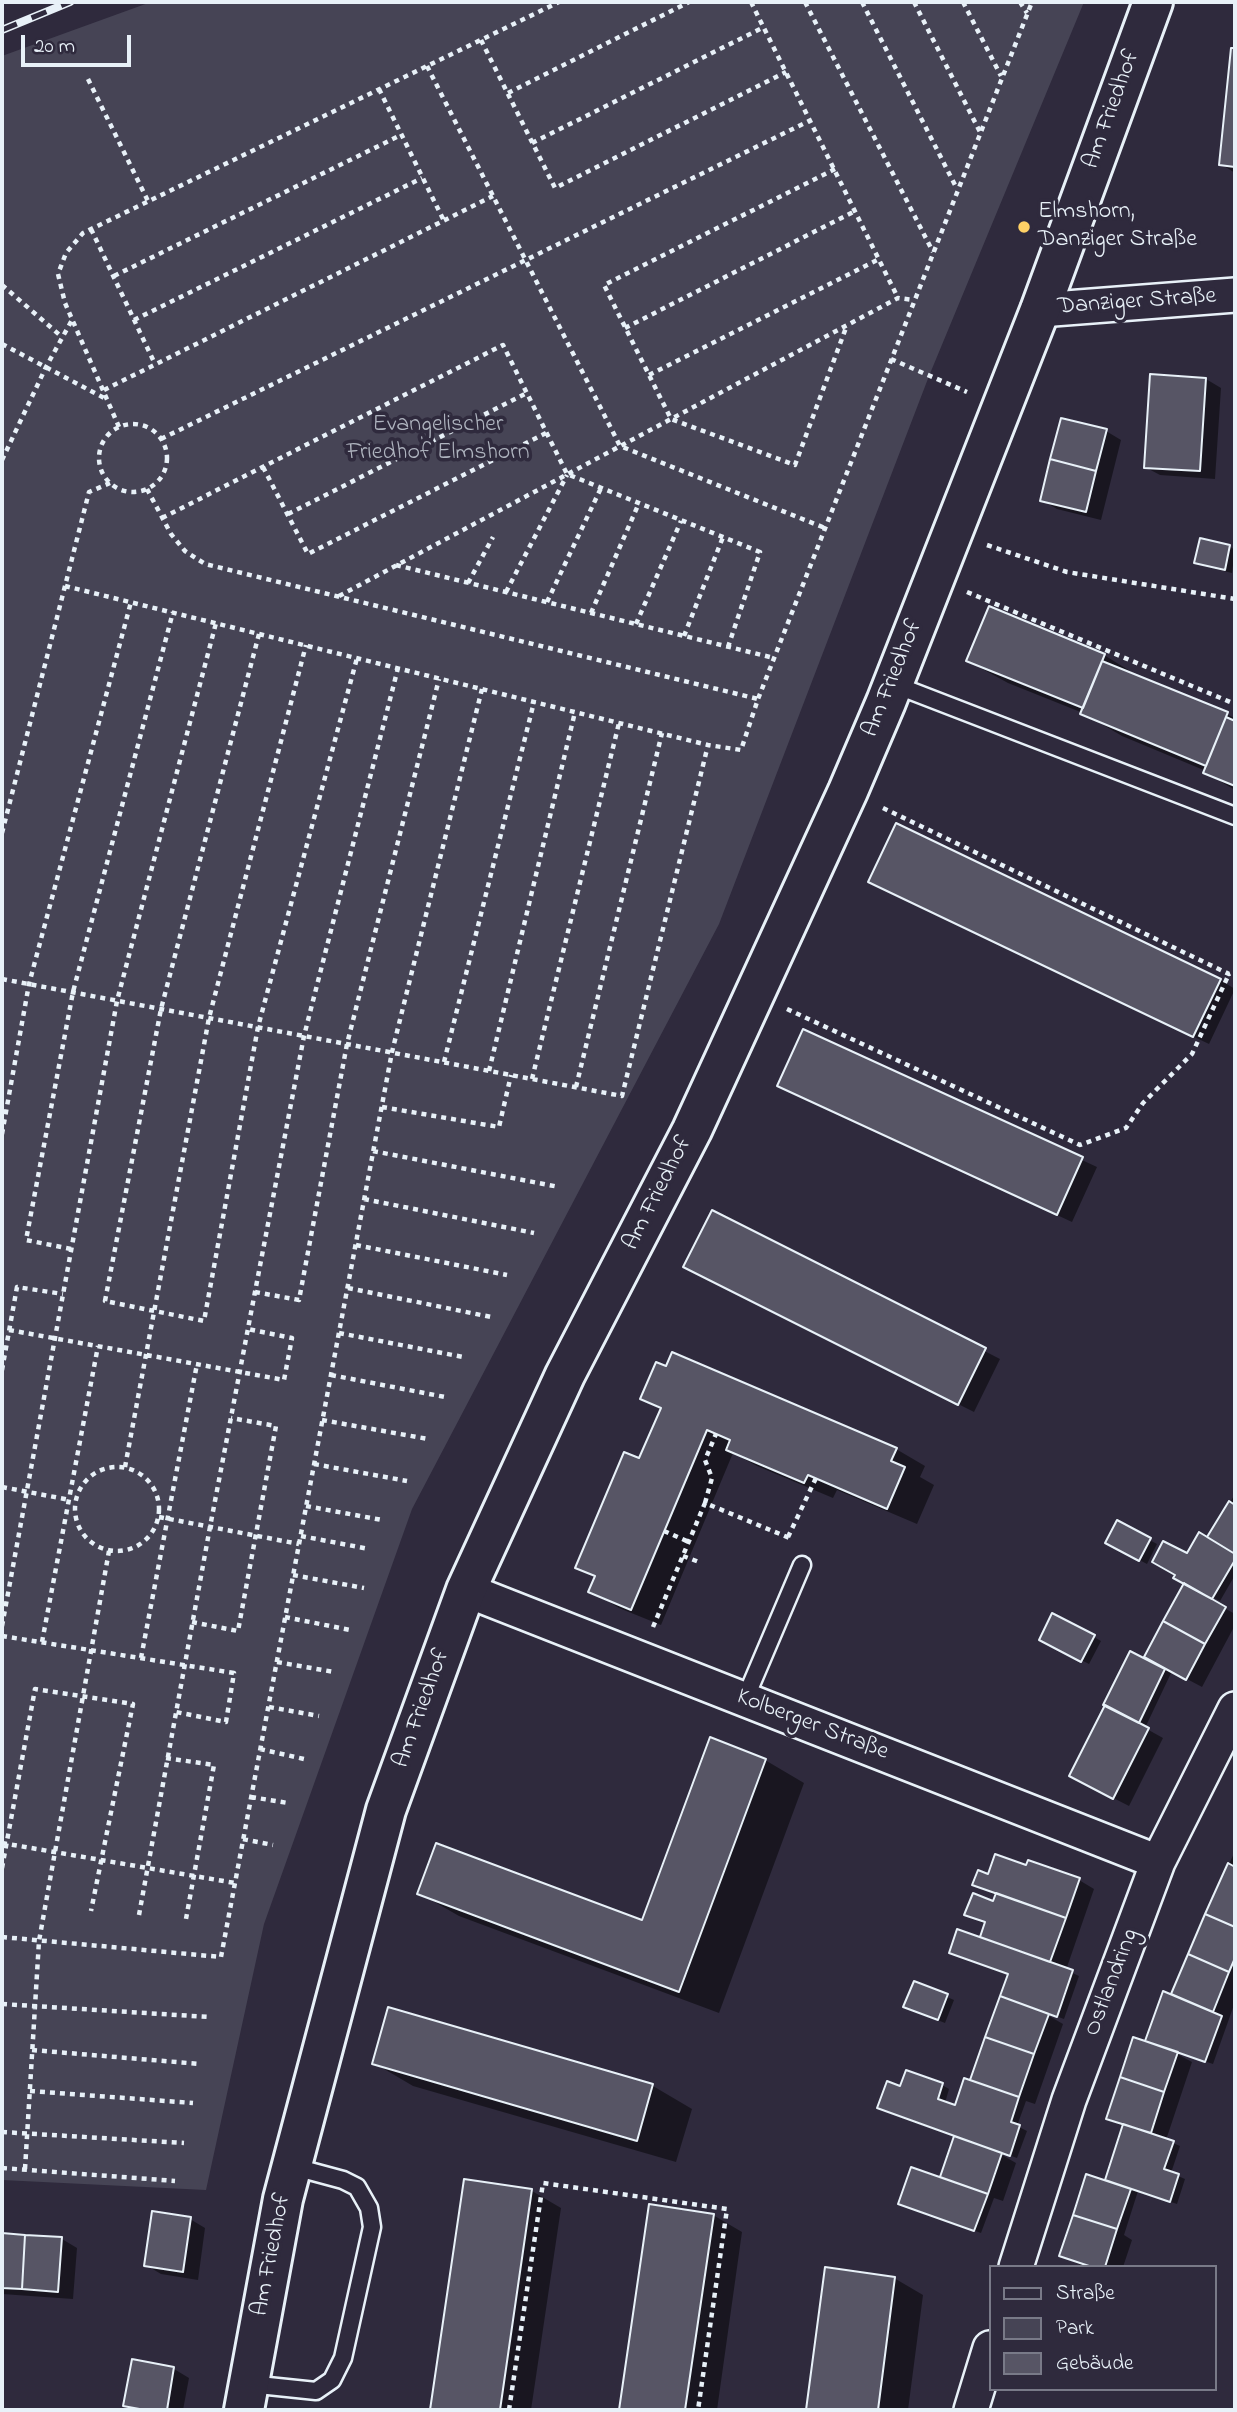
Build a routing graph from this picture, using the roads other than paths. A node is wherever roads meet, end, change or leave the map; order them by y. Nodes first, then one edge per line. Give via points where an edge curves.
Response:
1 (1153, 2) edge
2 (1235, 295) edge
3 (1040, 310) junction
4 (893, 684) junction
5 (1235, 816) edge
6 (802, 1565) road end
7 (466, 1590) junction
8 (745, 1699) junction
9 (1235, 1709) edge
10 (1158, 1862) junction
11 (291, 2166) junction
12 (1017, 2265) edge
13 (988, 2355) edge
14 (247, 2397) edge
15 (971, 2410) edge

1 - 3 street, Am Friedhof
2 - 3 street, Danziger Straße
3 - 4 street, Am Friedhof
4 - 5 lane
4 - 7 street, Am Friedhof via 756,995 565,1375
6 - 8 lane
7 - 8 street, Kolberger Straße
7 - 11 street, Am Friedhof via 386,1810
8 - 10 street, Kolberger Straße
9 - 10 street, Ostlandring
10 - 12 street, Ostlandring via 1069,2100
11 - 14 street, Am Friedhof
11 - 14 lane via 357,2187 369,2208 372,2227 343,2358 332,2380 316,2391
13 - 15 street

